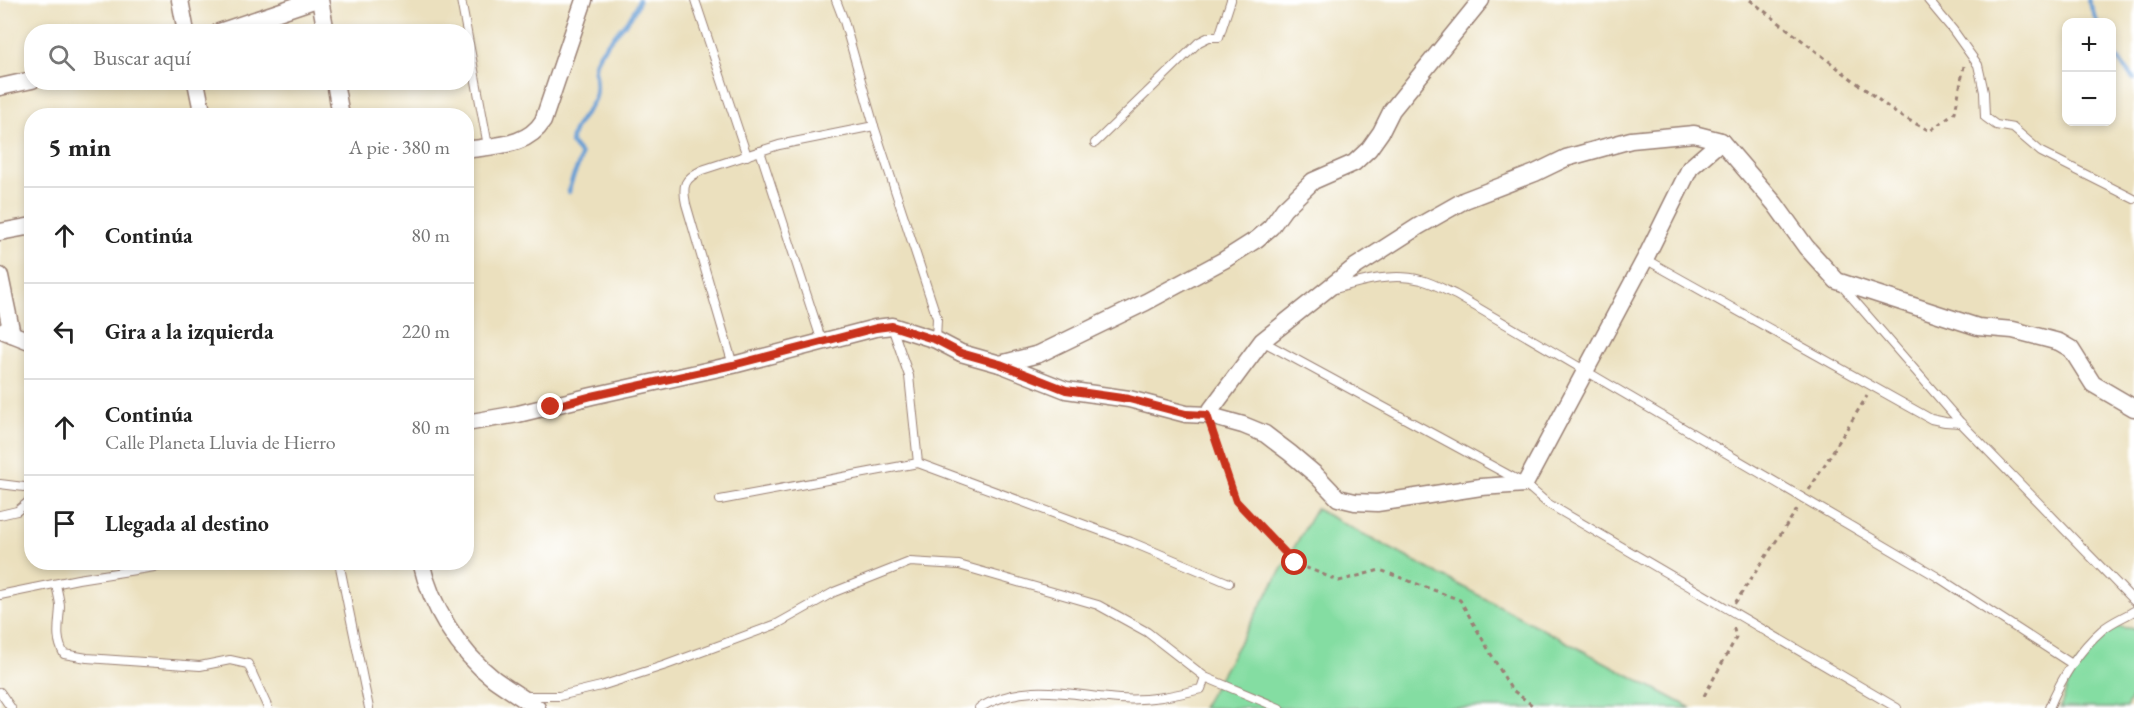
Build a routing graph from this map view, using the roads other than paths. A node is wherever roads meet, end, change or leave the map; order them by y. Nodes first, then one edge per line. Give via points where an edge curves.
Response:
1 (180, 0) edge
2 (314, 0) edge
3 (320, 0) edge
4 (461, 0) edge
5 (584, 0) edge
6 (695, 0) edge
7 (836, 0) edge
8 (1231, 0) edge
9 (1481, 0) edge
10 (1928, 0) edge
11 (184, 24) edge
12 (243, 24) edge
13 (324, 24) edge
14 (465, 24) edge
15 (474, 70) edge
16 (24, 82) edge
17 (0, 87) edge
18 (198, 90) edge
19 (336, 90) edge
20 (201, 108) edge
21 (340, 108) edge
22 (874, 126) junction
23 (1720, 141) junction
24 (1095, 143) dead end
25 (488, 146) junction
26 (474, 149) edge
27 (760, 152) junction
28 (747, 156) junction
29 (2134, 199) edge
30 (24, 228) edge
31 (0, 232) edge
32 (1645, 259) junction
33 (0, 276) edge
34 (1837, 281) junction
35 (1326, 291) junction
36 (892, 326) junction
37 (6, 332) edge
38 (24, 339) edge
39 (936, 340) junction
40 (1262, 341) junction
41 (822, 342) junction
42 (1000, 364) junction
43 (733, 365) junction
44 (1585, 372) junction
45 (2134, 408) edge
46 (1207, 415) junction
47 (474, 422) edge
48 (1962, 423) junction
49 (918, 463) junction
50 (0, 484) edge
51 (1525, 484) junction
52 (24, 487) edge
53 (720, 500) dead end
54 (24, 505) edge
55 (0, 515) edge
56 (139, 570) edge
57 (341, 570) edge
58 (423, 570) edge
59 (1229, 583) dead end
60 (56, 584) junction
61 (0, 595) edge
62 (2134, 602) edge
63 (2134, 611) edge
64 (2072, 664) junction
65 (1205, 677) junction
66 (0, 692) edge
67 (520, 696) junction
68 (11, 708) edge
69 (268, 708) edge
70 (369, 708) edge
71 (537, 708) edge
72 (979, 708) edge
73 (1279, 708) edge
74 (1897, 708) edge
75 (2049, 708) edge

1 - 11 street
2 - 12 street
3 - 13 street
4 - 14 lane
5 - 25 street via 537,130 519,141
6 - 28 lane
7 - 22 lane
8 - 24 lane via 1219,37 1199,42
9 - 42 street via 1392,110 1369,148 1354,163 1313,181 1257,239 1146,302 1039,354
10 - 29 lane via 1978,65 1985,117 1996,125 2013,128 2041,152
15 - 25 lane
16 - 17 street
18 - 20 street
19 - 21 street
22 - 27 lane
22 - 39 lane via 937,318
23 - 32 street via 1690,168
23 - 34 street
23 - 35 street via 1694,134 1631,140 1566,158 1446,210 1363,261
25 - 26 street
27 - 28 lane
27 - 41 lane
28 - 43 lane via 692,174 685,182 684,193
30 - 31 street
32 - 44 street
32 - 48 lane via 1931,419
33 - 37 street
34 - 45 street via 1978,327 2013,330 2059,342 2071,349 2092,384
34 - 48 lane
35 - 40 street
35 - 44 lane via 1394,276 1420,279 1456,295
36 - 39 street
36 - 41 street
36 - 49 lane via 909,376
37 - 38 street
39 - 42 street via 961,353
40 - 46 street
40 - 51 lane
41 - 43 street
42 - 46 street via 1066,390
43 - 47 street
44 - 51 street
44 - 64 lane via 1936,576
46 - 51 street via 1265,434 1338,498 1355,502 1377,503
48 - 62 lane
49 - 53 lane
49 - 59 lane
50 - 52 lane
51 - 74 lane via 1547,503
54 - 55 lane
56 - 60 lane
57 - 70 lane
58 - 67 street via 443,618 470,655 494,679
60 - 61 lane
60 - 69 lane via 59,645 64,654 200,666 230,660 248,664
63 - 64 lane via 2102,630
64 - 75 lane
65 - 67 lane via 1147,632 1098,605 959,565 909,562 834,592 777,624 666,665 559,696
65 - 72 lane via 1200,688 1159,699 1042,690 993,699
65 - 73 lane
66 - 68 lane
67 - 71 street

